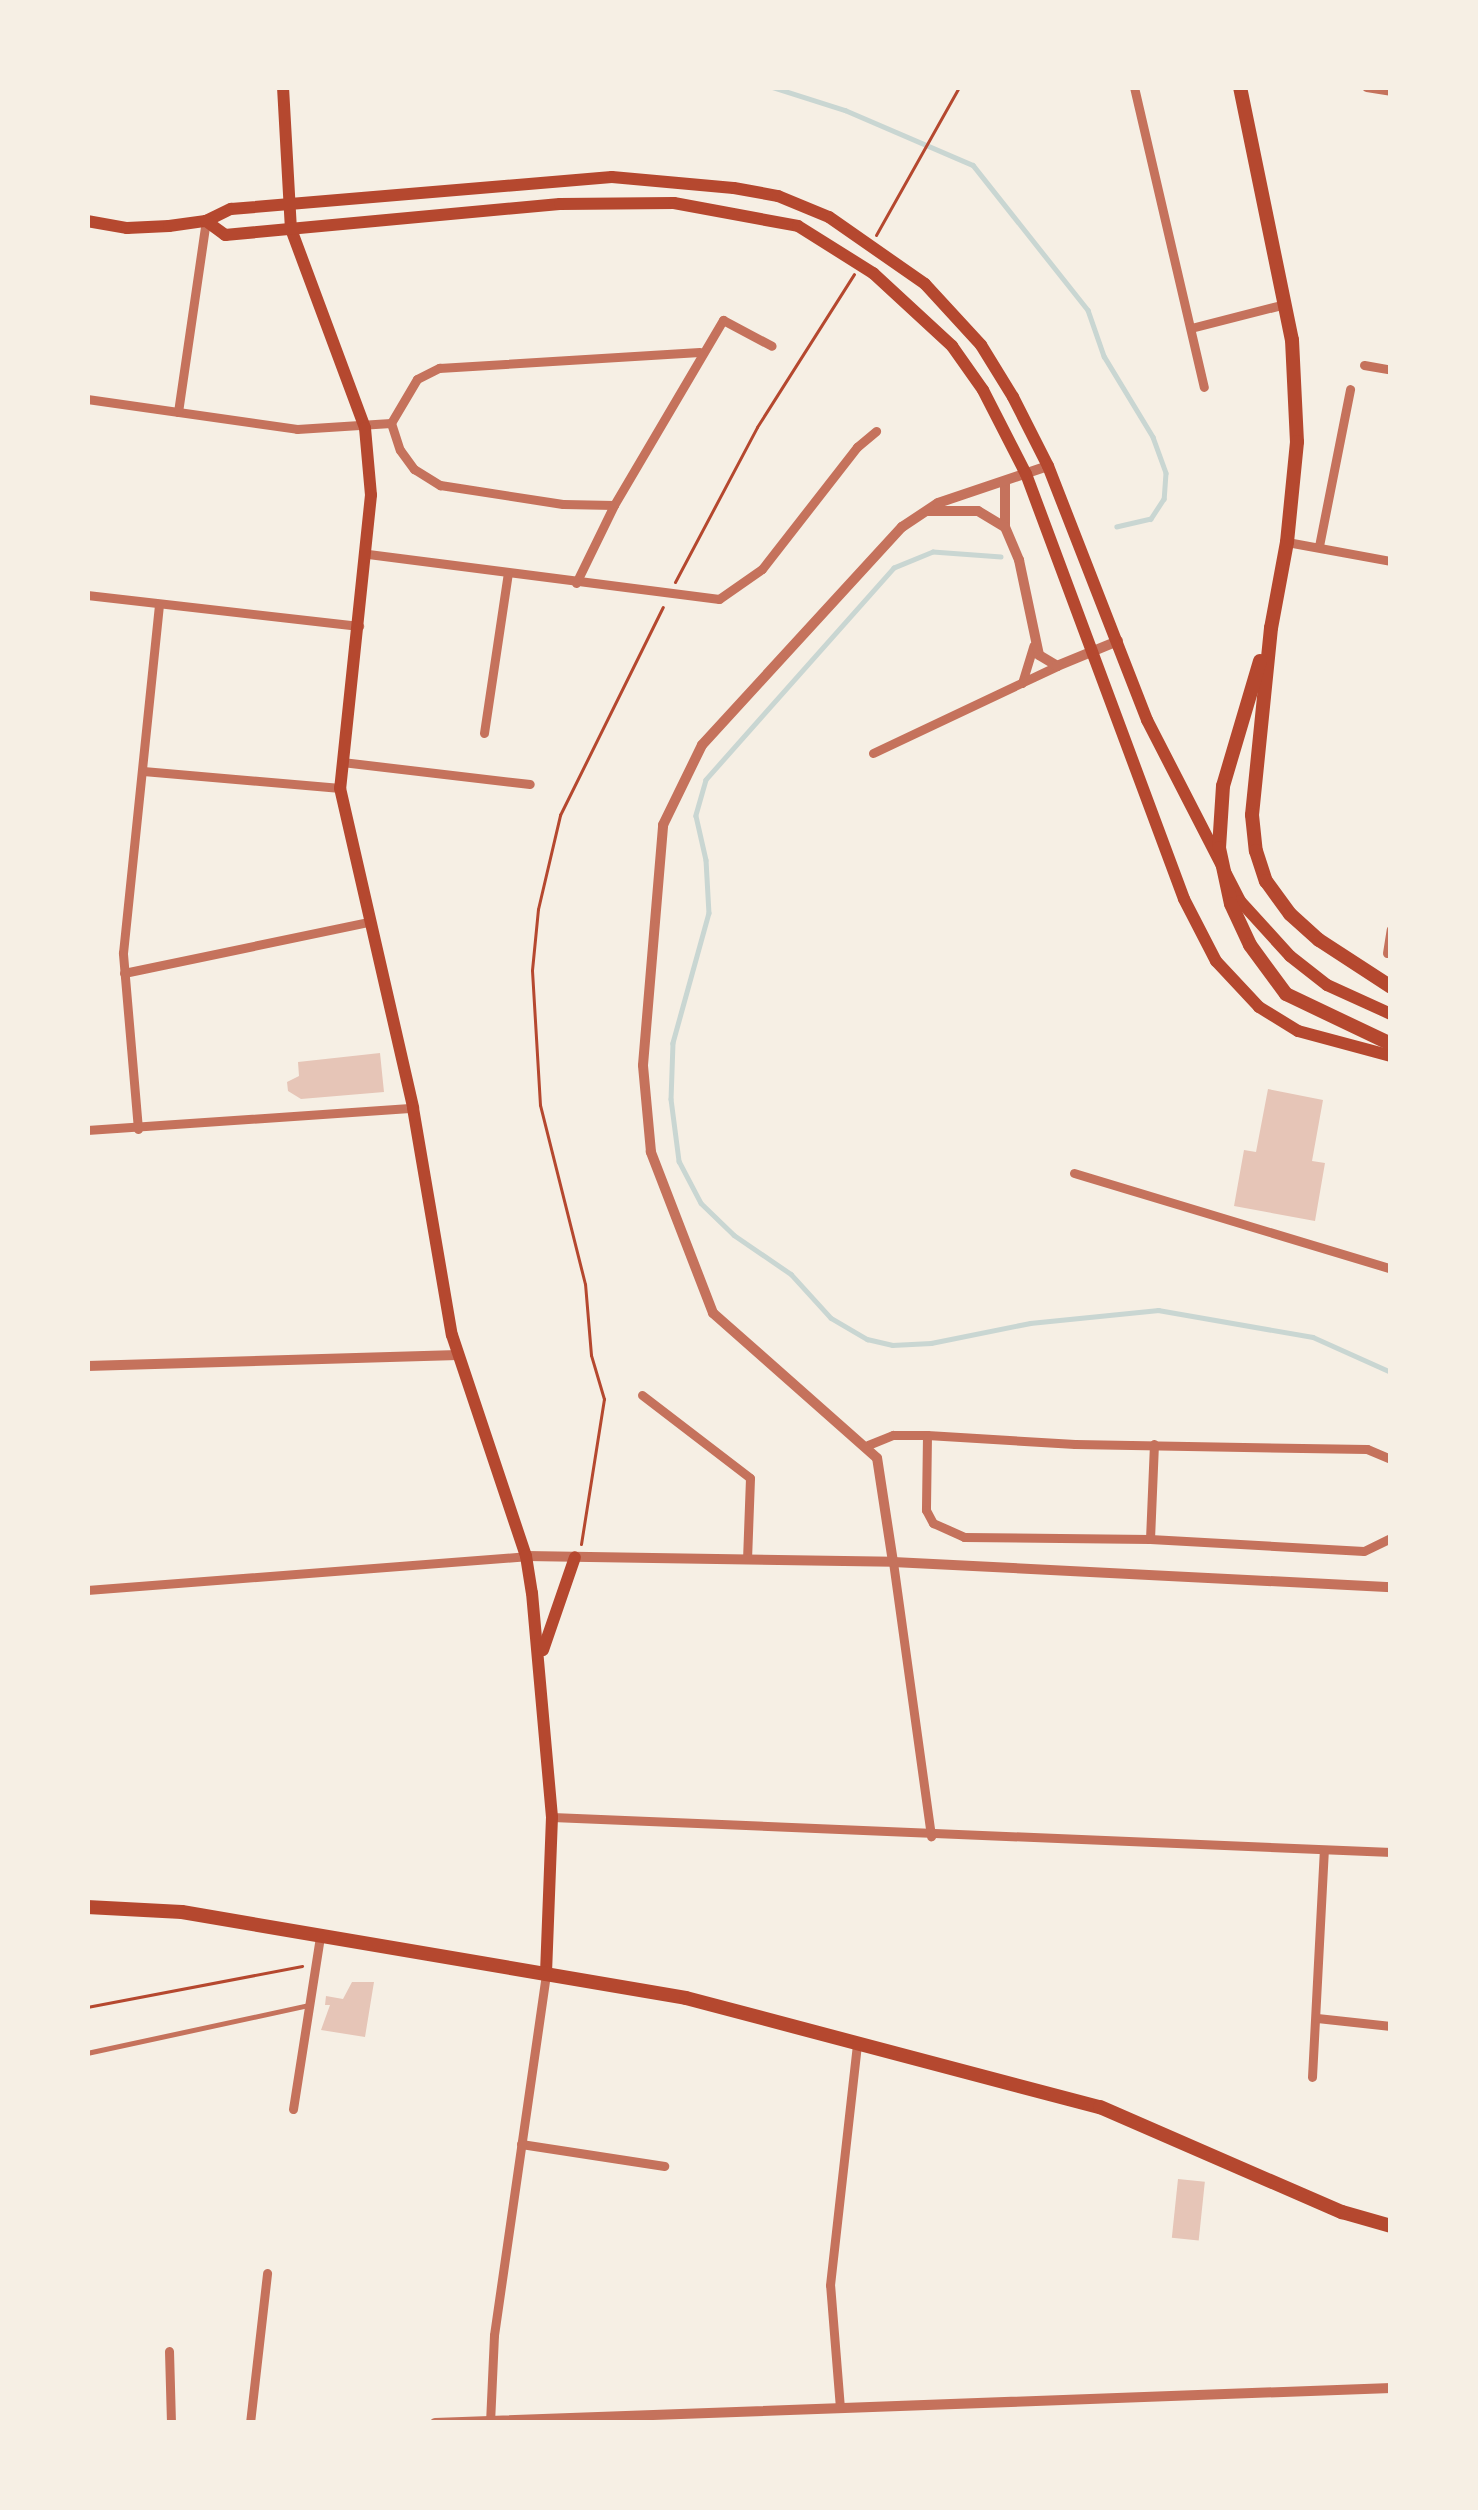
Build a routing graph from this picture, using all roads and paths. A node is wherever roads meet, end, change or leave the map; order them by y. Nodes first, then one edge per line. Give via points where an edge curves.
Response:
1 (283, 87) edge
2 (959, 87) edge
3 (1134, 87) edge
4 (1240, 87) edge
5 (1368, 87) edge
6 (1391, 91) edge
7 (290, 205) junction
8 (87, 221) edge
9 (206, 221) junction
10 (291, 229) junction
11 (874, 239) dead end
12 (863, 259) dead end
13 (1285, 304) junction
14 (1191, 328) junction
15 (772, 346) dead end
16 (700, 352) junction
17 (1364, 365) dead end
18 (1391, 370) edge
19 (1204, 387) dead end
20 (1350, 389) dead end
21 (87, 399) edge
22 (178, 412) junction
23 (392, 423) junction
24 (364, 428) junction
25 (876, 431) dead end
26 (1048, 466) junction
27 (1026, 474) junction
28 (1005, 482) junction
29 (614, 505) junction
30 (919, 512) junction
31 (1005, 527) junction
32 (1287, 542) junction
33 (1319, 547) junction
34 (368, 554) junction
35 (1391, 561) edge
36 (508, 573) junction
37 (576, 583) junction
38 (87, 595) edge
39 (668, 595) junction
40 (159, 606) junction
41 (359, 626) junction
42 (1270, 628) junction
43 (1118, 641) junction
44 (1033, 646) junction
45 (1093, 652) junction
46 (1057, 666) junction
47 (1022, 682) junction
48 (484, 733) dead end
49 (873, 753) dead end
50 (342, 763) junction
51 (143, 771) junction
52 (530, 784) dead end
53 (340, 788) junction
54 (369, 922) junction
55 (1391, 929) edge
56 (1387, 953) dead end
57 (124, 973) junction
58 (1391, 987) edge
59 (1391, 1014) edge
60 (1391, 1044) edge
61 (1391, 1056) edge
62 (413, 1108) junction
63 (138, 1129) junction
64 (87, 1130) edge
65 (1074, 1173) dead end
66 (1391, 1269) edge
67 (458, 1355) junction
68 (87, 1366) edge
69 (642, 1395) dead end
70 (928, 1435) junction
71 (1154, 1444) junction
72 (868, 1445) junction
73 (1391, 1459) edge
74 (1391, 1538) edge
75 (1150, 1539) junction
76 (526, 1556) junction
77 (575, 1557) junction
78 (747, 1559) junction
79 (893, 1562) junction
80 (1391, 1587) edge
81 (87, 1590) edge
82 (541, 1657) junction
83 (552, 1817) junction
84 (931, 1836) junction
85 (1324, 1850) junction
86 (1391, 1852) edge
87 (87, 1907) edge
88 (320, 1936) junction
89 (316, 1964) junction
90 (546, 1975) junction
91 (309, 2005) junction
92 (87, 2007) edge
93 (1318, 2018) junction
94 (1391, 2026) edge
95 (857, 2044) junction
96 (87, 2053) edge
97 (1312, 2077) dead end
98 (293, 2109) dead end
99 (521, 2144) junction
100 (664, 2166) dead end
101 (1391, 2226) edge
102 (267, 2273) dead end
103 (169, 2351) dead end
104 (1391, 2388) edge
105 (840, 2408) junction
106 (490, 2422) edge
107 (171, 2423) edge
108 (250, 2423) edge
109 (435, 2423) edge

1 - 7 main road
2 - 11 path
3 - 14 street
4 - 13 main road
5 - 6 street
7 - 9 main road via 231,209
7 - 10 main road
7 - 26 main road via 612,177 734,188 803,204 886,254 953,313 981,345
8 - 9 main road via 128,228
9 - 10 main road via 225,235
9 - 22 street
10 - 24 main road
10 - 27 main road via 601,201 703,207 798,226 873,274 952,346
12 - 39 path via 758,427
13 - 14 street
13 - 32 main road via 1297,442
14 - 19 street
15 - 16 street via 723,320
16 - 23 street via 439,368 417,379
16 - 29 street
17 - 18 street
20 - 33 street
21 - 22 street
22 - 24 street via 297,429
23 - 24 street
23 - 29 street via 414,469 440,485
24 - 34 main road
25 - 39 street via 762,569 719,599
26 - 27 street
26 - 43 main road
27 - 28 street
27 - 45 main road
28 - 30 street
28 - 31 street
29 - 37 street
30 - 31 street via 978,511
30 - 72 street via 702,745 670,802 643,1065 651,1152 713,1312
31 - 44 street via 1019,560
32 - 33 street
32 - 42 main road
33 - 35 street
34 - 36 street
34 - 41 main road
36 - 37 street
36 - 48 street
37 - 39 street
38 - 40 street
39 - 77 path via 560,815 532,970 540,1105 604,1399
40 - 41 street
40 - 51 street
41 - 50 main road
42 - 58 main road via 1252,815 1261,866 1318,940
42 - 60 main road via 1223,785 1222,876 1250,945 1286,994
43 - 45 street
43 - 59 main road via 1204,839 1255,921 1327,985
44 - 46 street
44 - 47 street
45 - 46 street
45 - 61 main road via 1184,899 1216,962 1259,1007 1298,1031
46 - 47 street
47 - 49 street
50 - 52 street
50 - 53 main road
51 - 53 street
51 - 57 street
53 - 54 main road
54 - 57 street
54 - 62 main road
55 - 56 street
57 - 63 street
62 - 63 street
62 - 67 main road
63 - 64 street
65 - 66 street
67 - 68 street
67 - 76 main road
69 - 78 street via 750,1478
70 - 71 street
70 - 72 street
70 - 75 street via 926,1510 946,1533
71 - 73 street via 1367,1449
71 - 75 street
72 - 79 street via 884,1477
74 - 75 street via 1364,1551
76 - 77 street
76 - 81 street
76 - 82 main road
77 - 78 street
77 - 82 main road
78 - 79 street
79 - 80 street
79 - 84 street
82 - 83 main road
83 - 84 street
83 - 90 main road
84 - 85 street
85 - 86 street
85 - 93 street
87 - 88 main road via 182,1912
88 - 89 street
88 - 90 main road
89 - 91 street
89 - 92 path
90 - 95 main road via 686,1998
90 - 99 street
91 - 96 lane
91 - 98 street
93 - 94 street
93 - 97 street
95 - 101 main road via 1100,2108
95 - 105 street via 830,2285
99 - 100 street
99 - 106 street
102 - 108 street
103 - 107 street
104 - 105 street
105 - 106 street
106 - 109 street

